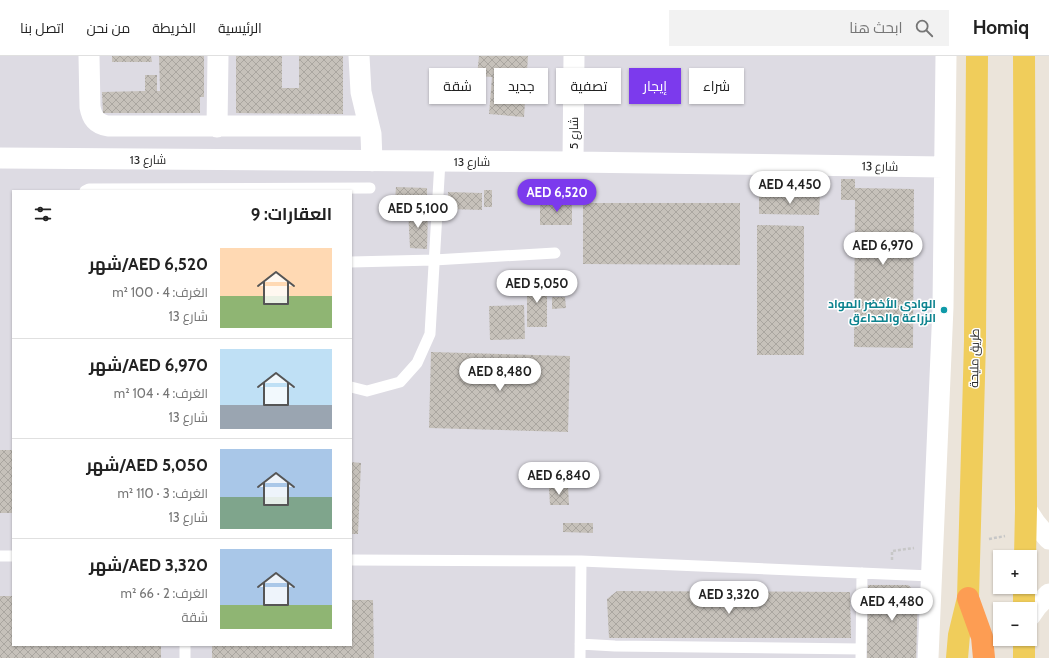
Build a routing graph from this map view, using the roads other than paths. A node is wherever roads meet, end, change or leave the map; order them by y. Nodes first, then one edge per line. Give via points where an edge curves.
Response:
1 (89, 56) edge
2 (218, 56) edge
3 (358, 56) edge
4 (574, 56) edge
5 (946, 56) edge
6 (977, 56) edge
7 (1024, 56) edge
8 (369, 126) junction
9 (217, 127) junction
10 (0, 158) edge
11 (372, 161) junction
12 (440, 161) junction
13 (573, 162) junction
14 (944, 167) junction
15 (370, 188) dead end
16 (88, 190) edge
17 (555, 253) dead end
18 (434, 260) junction
19 (352, 262) edge
20 (352, 387) edge
21 (1026, 509) junction
22 (1049, 539) edge
23 (1025, 550) edge
24 (0, 556) edge
25 (12, 556) edge
26 (352, 560) edge
27 (581, 561) junction
28 (862, 573) junction
29 (931, 576) junction
30 (1049, 594) edge
31 (968, 598) junction
32 (1037, 606) edge
33 (580, 644) junction
34 (185, 646) edge
35 (1024, 646) edge
36 (861, 653) edge
37 (185, 658) edge
38 (580, 658) edge
39 (928, 658) edge
40 (957, 658) edge
41 (984, 658) edge
42 (1024, 658) edge

1 - 9 street via 91,114 100,124
2 - 9 street
3 - 8 street via 361,92
4 - 13 street, شارع 5
5 - 14 street
6 - 31 main road, طريق مليحة via 975,341
7 - 21 main road
8 - 9 street
8 - 11 street
10 - 11 street, شارع 13
11 - 12 street, شارع 13
12 - 13 street, شارع 13
12 - 18 lane
13 - 14 street, شارع 13
14 - 29 street via 943,307
15 - 16 lane
17 - 18 lane
18 - 19 lane
18 - 20 lane via 430,334 417,363 400,382 367,391
21 - 22 street
21 - 23 main road
24 - 25 lane
26 - 27 lane
27 - 28 lane
27 - 33 lane
28 - 29 lane
28 - 36 lane
29 - 39 street
30 - 32 street
31 - 40 main road, طريق مليحة via 959,635
31 - 41 highway via 982,637
33 - 36 lane
33 - 38 lane
34 - 37 lane
35 - 42 main road

